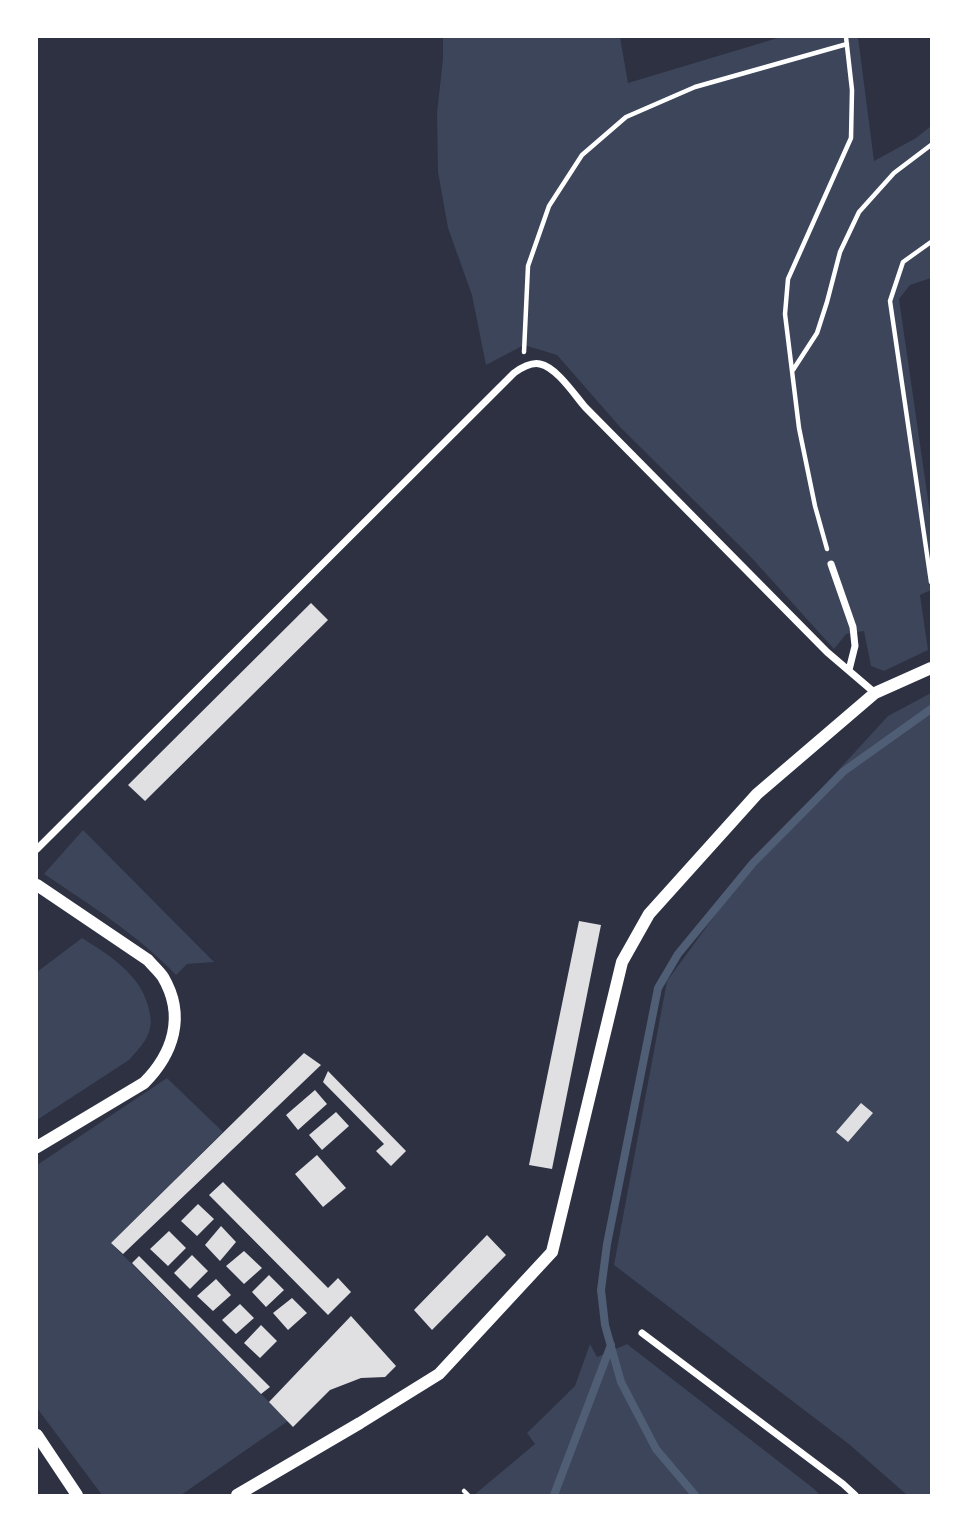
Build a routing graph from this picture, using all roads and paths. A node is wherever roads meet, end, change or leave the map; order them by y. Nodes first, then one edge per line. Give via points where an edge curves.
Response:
1 (846, 37) edge
2 (847, 44) junction
3 (931, 145) edge
4 (931, 242) edge
5 (524, 367) junction
6 (793, 371) junction
7 (831, 564) joint
8 (931, 582) edge
9 (931, 668) edge
10 (849, 670) junction
11 (875, 693) junction
12 (37, 849) edge
13 (37, 885) edge
14 (37, 1147) edge
15 (642, 1333) dead end
16 (37, 1436) edge
17 (77, 1495) edge
18 (237, 1495) edge
19 (855, 1495) edge

1 - 2 path
2 - 5 path via 695,87 626,117 582,155 549,206 528,266
2 - 6 path via 851,138 789,279 785,314
3 - 6 path via 894,173 859,212 840,252 817,333
4 - 8 path via 903,262 890,301
5 - 10 street via 538,363 553,370
5 - 12 street
6 - 7 path via 814,506
7 - 10 street via 853,627 855,646
9 - 11 street
10 - 11 street
11 - 18 street via 757,794 649,914 622,962 552,1252 439,1374
13 - 14 street via 148,960 171,995 174,1015 167,1054 144,1083
15 - 19 street
16 - 17 street

